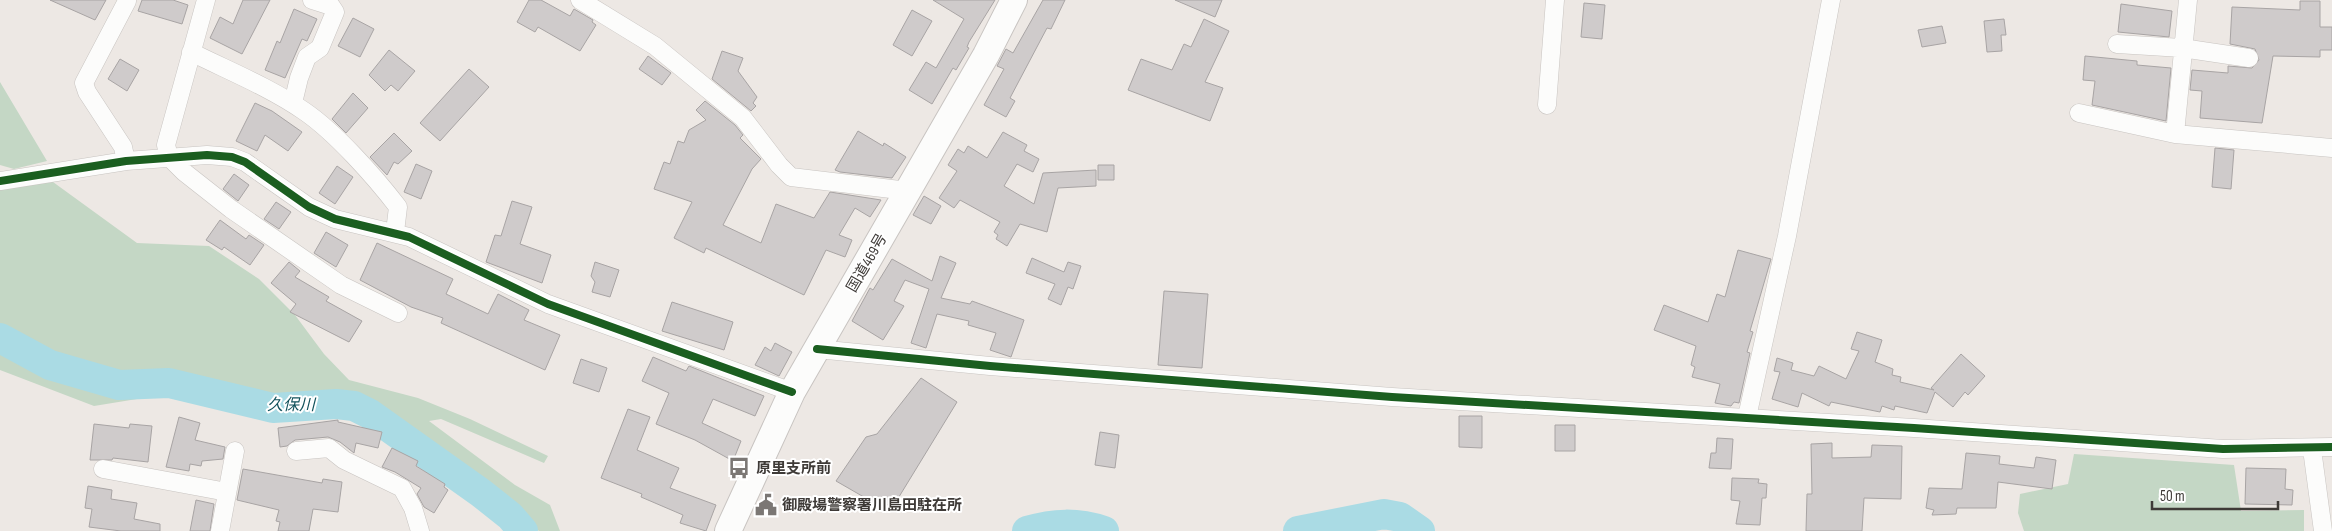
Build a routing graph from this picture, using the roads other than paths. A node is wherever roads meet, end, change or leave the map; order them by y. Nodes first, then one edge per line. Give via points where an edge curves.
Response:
1 (206, 0) edge
2 (312, 0) edge
3 (580, 0) edge
4 (1014, 0) edge
5 (1554, 0) edge
6 (1831, 0) edge
7 (2188, 0) edge
8 (127, 1) edge
9 (2117, 44) dead end
10 (2182, 48) junction
11 (191, 52) junction
12 (2249, 58) dead end
13 (293, 103) junction
14 (1547, 105) dead end
15 (2079, 113) dead end
16 (2175, 134) junction
17 (2332, 148) edge
18 (169, 157) junction
19 (126, 161) junction
20 (0, 181) edge
21 (908, 191) junction
22 (395, 232) junction
23 (398, 313) dead end
24 (818, 349) junction
25 (792, 392) junction
26 (1747, 417) junction
27 (2332, 447) edge
28 (2312, 449) junction
29 (235, 451) dead end
30 (296, 451) dead end
31 (103, 469) dead end
32 (227, 492) junction
33 (220, 531) edge
34 (420, 531) edge
35 (728, 531) edge
36 (2323, 531) edge

1 - 11 street
2 - 13 street via 331,6 335,12 320,48 307,57
3 - 21 street via 655,46 743,118 792,177
4 - 21 highway, 国道469号 via 986,56
5 - 14 street
6 - 26 street via 1787,236
7 - 10 street
8 - 19 street via 84,83 123,147
9 - 10 street
10 - 12 street
10 - 16 street
11 - 13 street
11 - 18 street via 166,145
13 - 22 street via 320,124 379,182 398,207
15 - 16 street
16 - 17 street
18 - 19 street
18 - 22 street via 232,157 252,166 309,207 335,219
18 - 23 street via 231,210 341,285
19 - 20 street
21 - 24 highway, 国道469号
22 - 25 street via 433,247 548,304
24 - 25 highway, 国道469号
24 - 26 street via 1227,385
25 - 35 highway, 国道469号
26 - 28 street via 2223,449
27 - 28 street
28 - 36 street
29 - 32 street
30 - 34 street via 329,448 344,460 396,485 407,497
31 - 32 street
32 - 33 street

